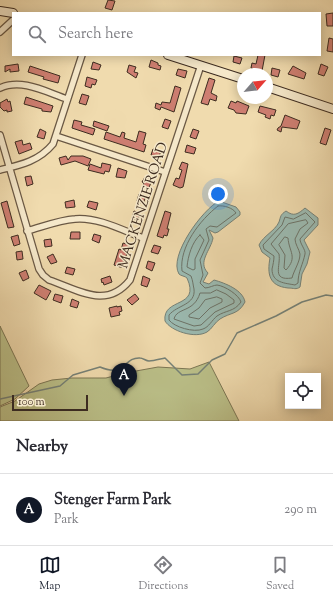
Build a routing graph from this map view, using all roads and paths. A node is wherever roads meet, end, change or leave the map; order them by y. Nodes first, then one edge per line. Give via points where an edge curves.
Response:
1 (0, 11) edge
2 (12, 13) edge
3 (12, 21) edge
4 (0, 32) edge
5 (82, 56) edge
6 (171, 56) edge
7 (201, 65) junction
8 (237, 77) edge
9 (0, 88) edge
10 (273, 89) edge
11 (67, 99) junction
12 (333, 108) edge
13 (0, 135) edge
14 (56, 136) junction
15 (10, 167) junction
16 (0, 170) edge
17 (165, 172) junction
18 (27, 231) junction
19 (143, 238) junction

1 - 2 street
3 - 4 street
5 - 11 street
6 - 7 street
7 - 8 street
7 - 17 street, MACKENZIE ROAD
9 - 11 street via 25,85
10 - 12 street
11 - 14 street
13 - 15 street, MACKENZIE ROAD
14 - 15 street via 44,155
14 - 17 street
15 - 16 street
15 - 18 street, MACKENZIE ROAD
17 - 19 street, MACKENZIE ROAD
18 - 19 street via 63,221 87,219
18 - 19 street, MACKENZIE ROAD via 43,275 49,280 101,296 115,294 130,280

